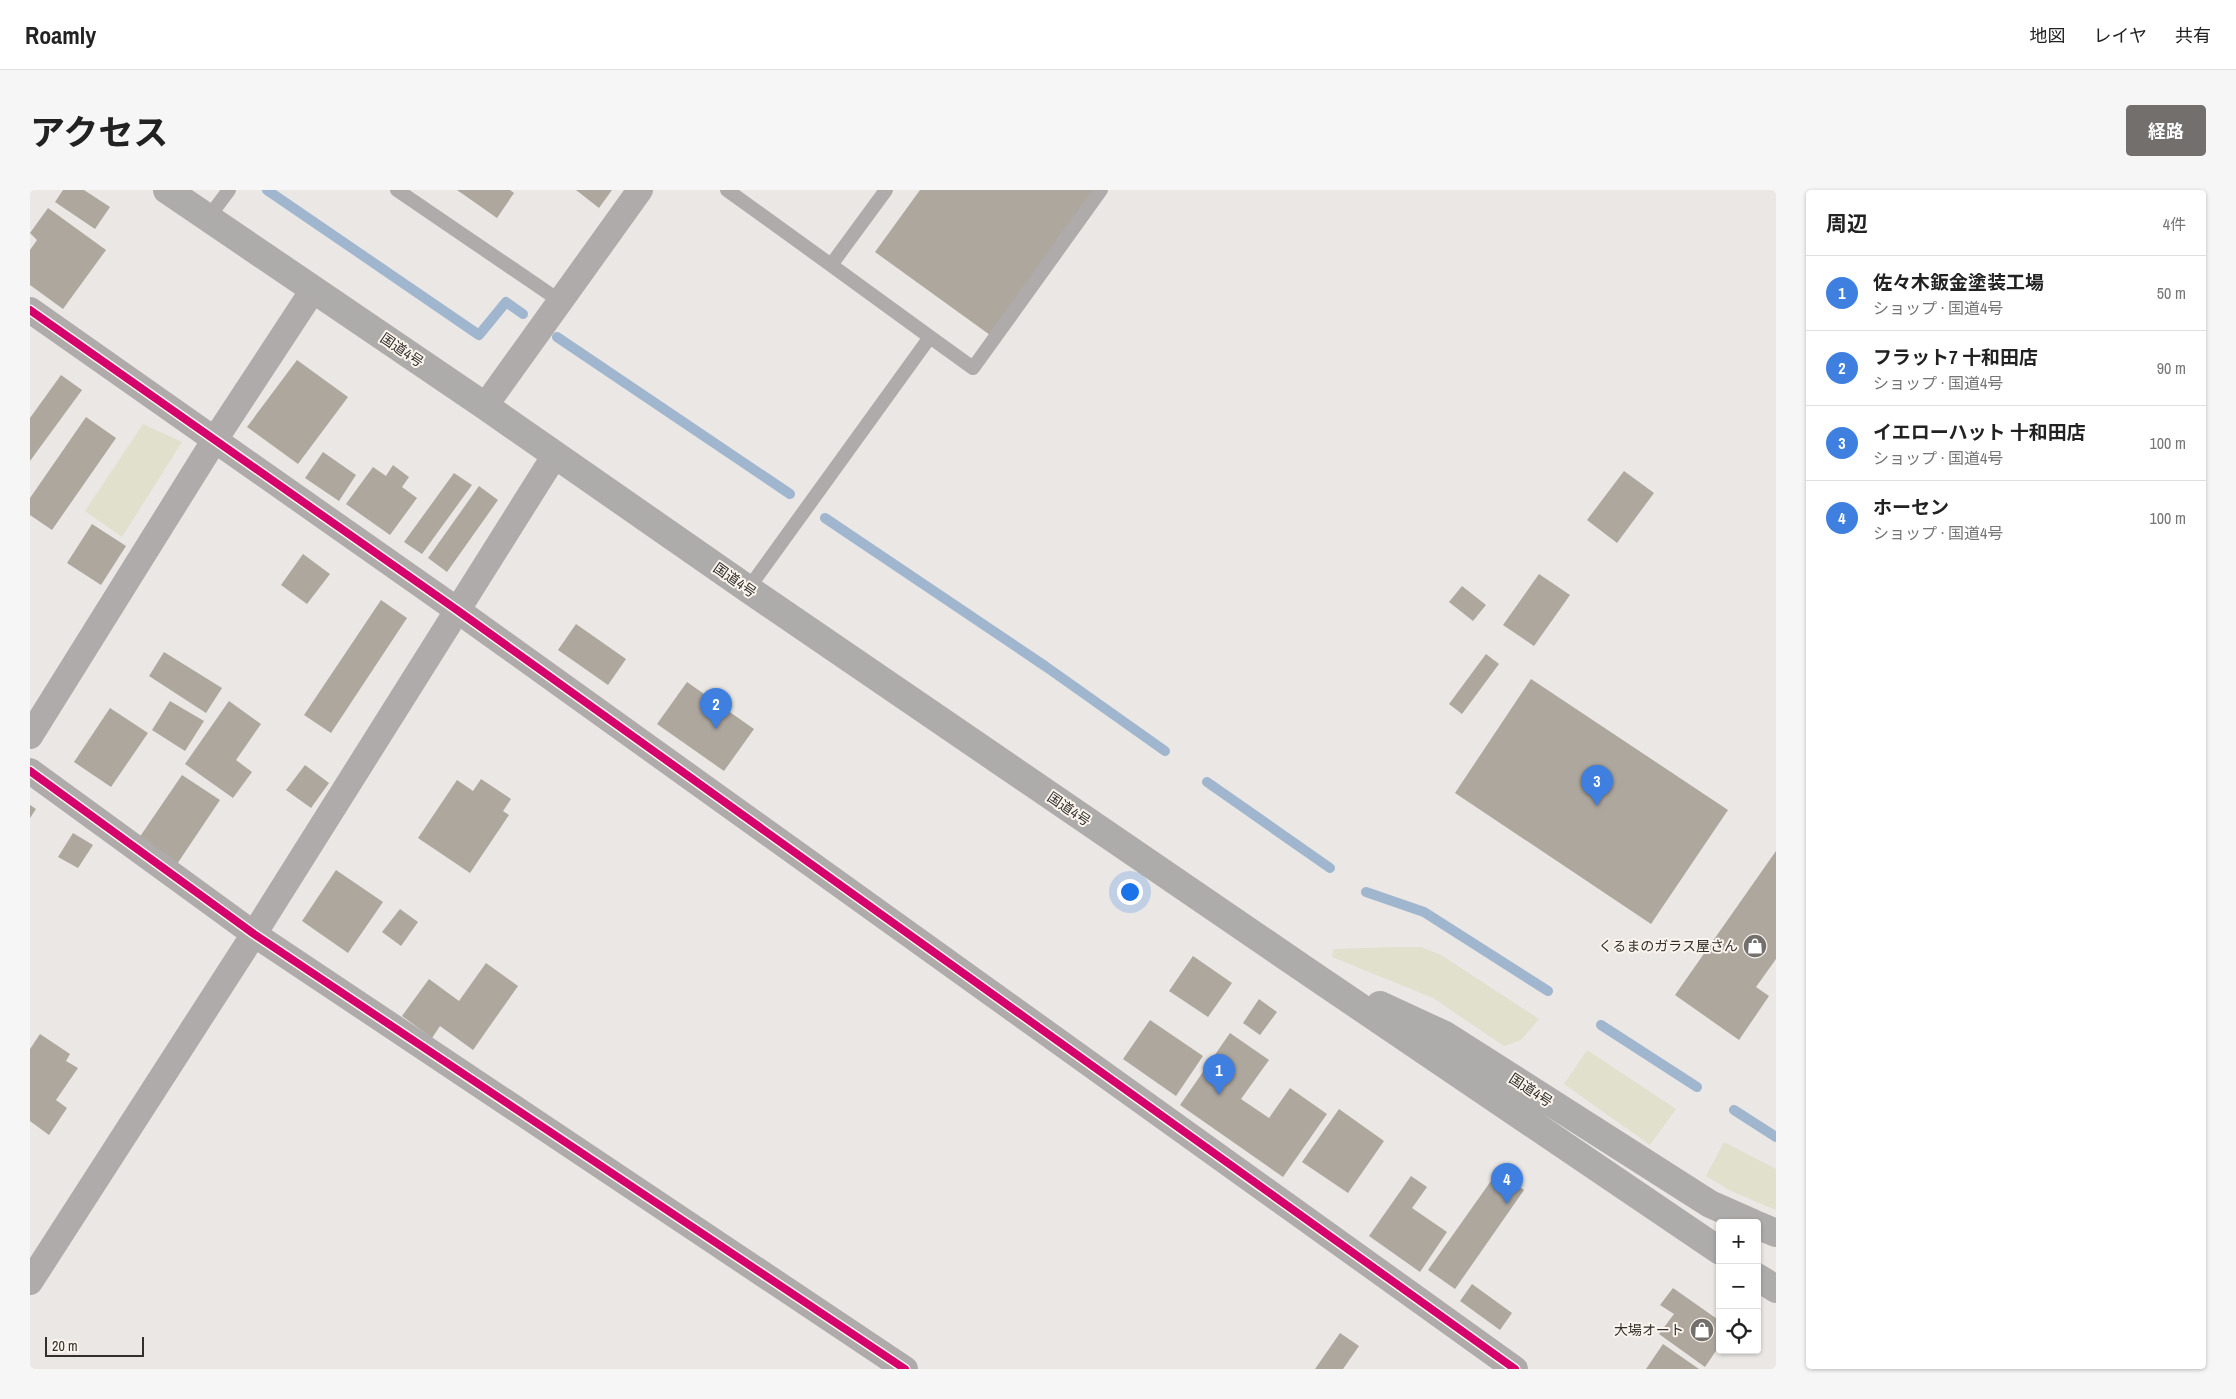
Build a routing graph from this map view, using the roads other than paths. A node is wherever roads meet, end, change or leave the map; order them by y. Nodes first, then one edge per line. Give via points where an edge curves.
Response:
1 (167, 190) edge
2 (229, 190) edge
3 (397, 190) edge
4 (640, 190) edge
5 (726, 190) edge
6 (886, 190) edge
7 (1101, 190) edge
8 (208, 218) junction
9 (831, 265) junction
10 (313, 290) junction
11 (560, 301) junction
12 (30, 310) edge
13 (930, 336) junction
14 (485, 406) junction
15 (214, 441) junction
16 (555, 454) junction
17 (748, 589) junction
18 (457, 610) junction
19 (30, 736) edge
20 (30, 771) edge
21 (254, 934) junction
22 (1304, 969) junction
23 (1744, 1219) edge
24 (1761, 1227) edge
25 (1776, 1233) edge
26 (1716, 1248) edge
27 (1761, 1280) edge
28 (30, 1282) edge
29 (1776, 1289) edge
30 (905, 1369) edge
31 (1515, 1369) edge

1 - 8 highway, 国道4号
2 - 8 lane
3 - 11 lane
4 - 11 street
5 - 9 lane
6 - 9 lane
7 - 13 lane via 973,368
8 - 10 highway, 国道4号
9 - 13 lane
10 - 14 highway, 国道4号
10 - 15 street
11 - 14 street
12 - 15 street
13 - 17 lane
14 - 16 highway, 国道4号
15 - 18 street
15 - 19 street
16 - 17 highway, 国道4号
16 - 18 street
17 - 22 highway, 国道4号
18 - 21 street
18 - 31 street
20 - 21 street
21 - 28 street
21 - 30 street
22 - 23 highway, 国道4号 via 1445,1035 1710,1204
22 - 26 highway, 国道4号
24 - 25 highway
27 - 29 highway

